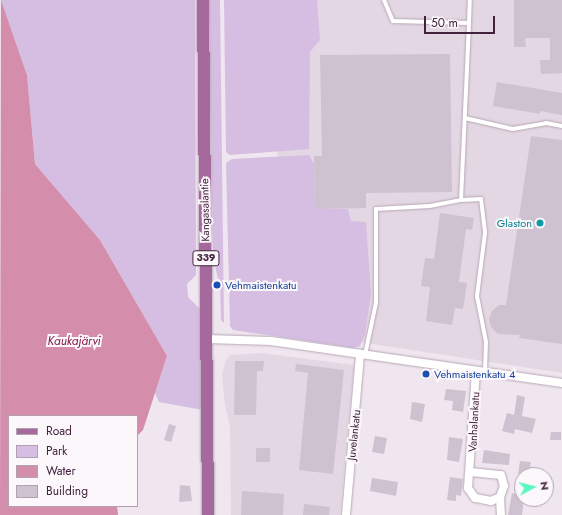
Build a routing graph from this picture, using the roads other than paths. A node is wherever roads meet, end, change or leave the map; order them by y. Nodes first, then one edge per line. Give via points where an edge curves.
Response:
1 (203, 0) edge
2 (384, 0) edge
3 (470, 0) edge
4 (469, 23) junction
5 (465, 118) junction
6 (562, 126) edge
7 (461, 200) junction
8 (207, 339) junction
9 (363, 355) junction
10 (476, 372) junction
11 (485, 373) junction
12 (562, 383) edge
13 (471, 472) junction
14 (500, 498) junction
15 (208, 515) edge
16 (346, 515) edge
17 (500, 515) edge

1 - 8 main road, Kangasalantie / 339
2 - 4 lane via 393,21
3 - 4 lane
4 - 5 lane
5 - 6 lane via 513,129 546,123
5 - 7 lane
7 - 9 lane via 430,206 376,209 376,303
7 - 11 lane via 481,199 485,233 477,296 486,342
8 - 9 street via 271,342
8 - 15 main road, Kangasalantie / 339
9 - 10 street
9 - 16 street, Juvelankatu
10 - 11 street
10 - 13 street, Vanhalankatu
11 - 12 street
13 - 14 street, Vanhalankatu via 468,482 471,494 475,498 491,501
13 - 14 street via 501,474 504,486
14 - 17 street

